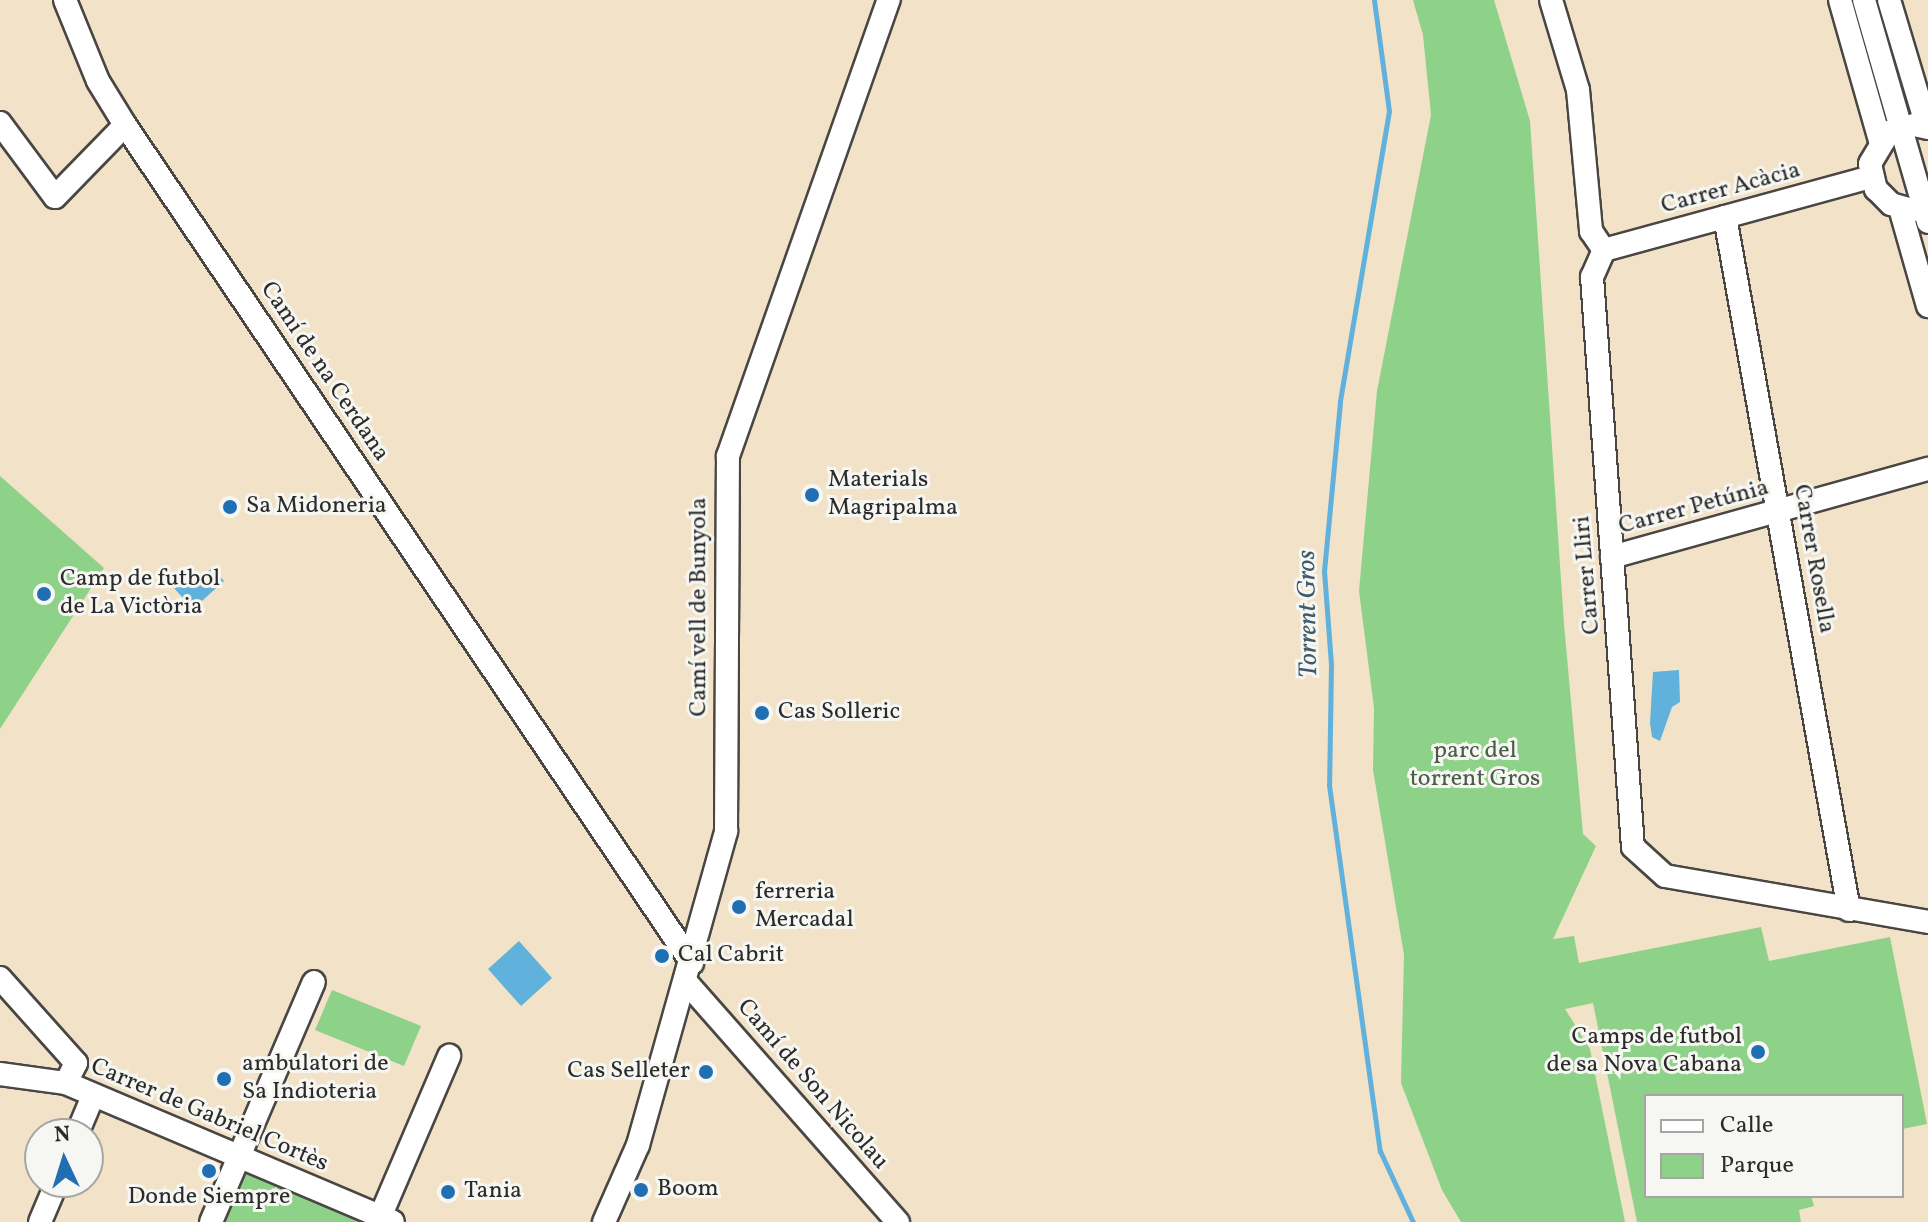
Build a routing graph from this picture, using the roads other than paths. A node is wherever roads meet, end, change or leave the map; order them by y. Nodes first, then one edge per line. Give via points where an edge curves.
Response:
1 (65, 0) edge
2 (889, 0) edge
3 (1551, 0) edge
4 (1840, 0) edge
5 (1864, 0) edge
6 (1889, 0) edge
7 (0, 123) edge
8 (125, 125) junction
9 (1901, 127) junction
10 (1928, 128) edge
11 (1880, 140) junction
12 (1871, 177) junction
13 (1900, 208) junction
14 (1927, 212) edge
15 (1725, 217) junction
16 (1604, 250) junction
17 (1928, 306) edge
18 (1928, 469) edge
19 (1778, 512) junction
20 (1612, 557) junction
21 (1849, 910) junction
22 (1928, 922) edge
23 (689, 973) junction
24 (0, 978) edge
25 (314, 982) dead end
26 (449, 1056) dead end
27 (0, 1074) edge
28 (66, 1083) junction
29 (93, 1096) junction
30 (84, 1118) edge
31 (239, 1158) junction
32 (50, 1198) edge
33 (384, 1220) edge
34 (40, 1222) edge
35 (211, 1222) edge
36 (604, 1222) edge
37 (898, 1222) edge

1 - 8 street, Camí de na Cerdana via 98,81
2 - 23 street, Camí vell de Bunyola via 728,456 726,831
3 - 16 street via 1578,90 1591,231
4 - 11 street
5 - 9 street
6 - 10 street
7 - 8 street via 55,197
8 - 23 street, Camí de na Cerdana
9 - 10 street
9 - 11 street
9 - 14 street
11 - 12 street via 1873,151
12 - 13 street via 1882,197
12 - 15 street, Carrer Acàcia
13 - 14 street
13 - 17 street
15 - 16 street, Carrer Acàcia
15 - 19 street, Carrer Rosella
16 - 20 street, Carrer Lliri via 1592,277
18 - 19 street, Carrer Petúnia
19 - 20 street, Carrer Petúnia
19 - 21 street, Carrer Rosella
20 - 21 street, Carrer Lliri via 1633,847 1665,876
21 - 22 street, Carrer Lliri
23 - 36 street, Camí vell de Bunyola via 638,1145
23 - 37 street, Camí de Son Nicolau
24 - 28 street via 76,1063
25 - 31 street
26 - 33 street
27 - 28 street, Carrer de Gabriel Cortès
28 - 29 street, Carrer de Gabriel Cortès
29 - 30 street
29 - 31 street, Carrer de Gabriel Cortès
31 - 33 street, Carrer de Gabriel Cortès
31 - 35 street
32 - 34 street

